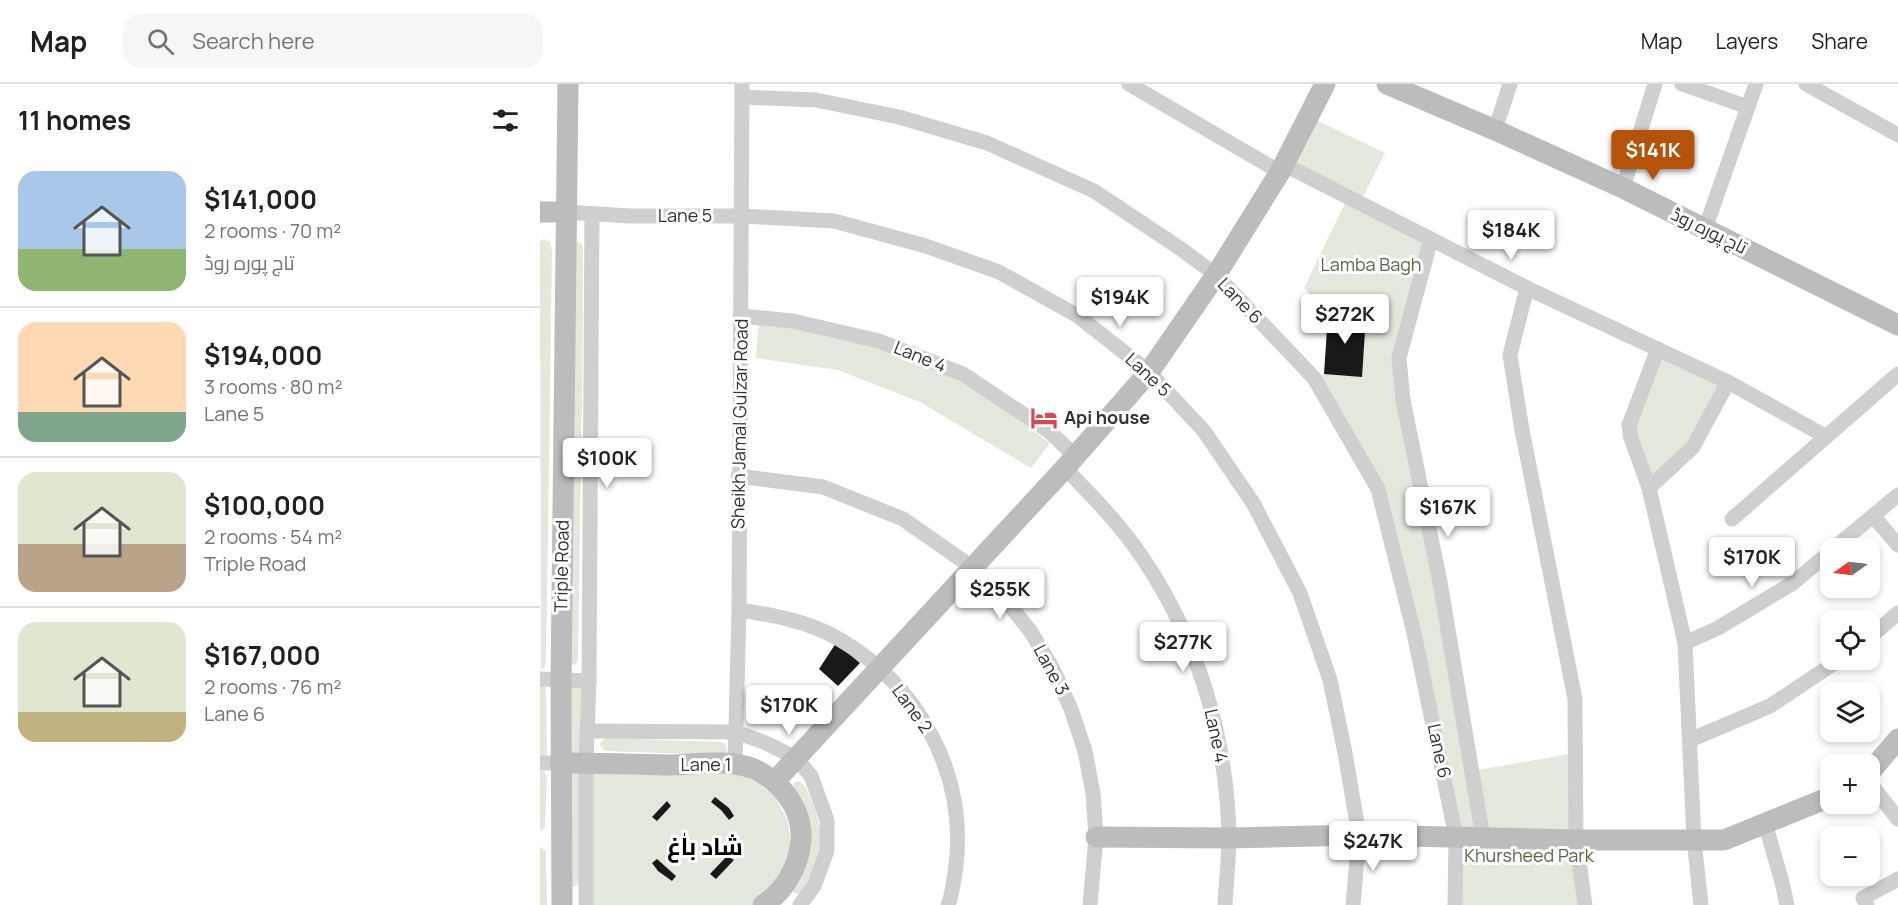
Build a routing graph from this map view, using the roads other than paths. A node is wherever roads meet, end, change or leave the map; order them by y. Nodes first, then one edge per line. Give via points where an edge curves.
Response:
1 (568, 84) edge
2 (1129, 84) edge
3 (1325, 84) edge
4 (1387, 84) edge
5 (1510, 84) edge
6 (1655, 84) edge
7 (1682, 84) edge
8 (1756, 84) edge
9 (1806, 84) edge
10 (742, 90) edge
11 (1748, 107) junction
12 (1495, 130) junction
13 (1898, 135) edge
14 (1281, 168) junction
15 (1623, 188) junction
16 (540, 212) edge
17 (565, 212) junction
18 (592, 214) junction
19 (742, 216) junction
20 (1705, 229) junction
21 (1431, 239) junction
22 (1216, 275) junction
23 (1527, 288) junction
24 (741, 316) junction
25 (1898, 325) edge
26 (1658, 349) junction
27 (1149, 372) junction
28 (1898, 374) edge
29 (1728, 382) junction
30 (1825, 436) junction
31 (1070, 462) junction
32 (738, 476) junction
33 (1649, 488) junction
34 (1898, 495) edge
35 (1872, 516) junction
36 (1732, 519) dead end
37 (1846, 538) edge
38 (1898, 544) edge
39 (1820, 560) edge
40 (973, 568) junction
41 (739, 610) junction
42 (1898, 613) edge
43 (1880, 629) edge
44 (1685, 643) junction
45 (881, 668) junction
46 (1824, 670) edge
47 (550, 680) edge
48 (589, 681) junction
49 (587, 731) junction
50 (736, 732) junction
51 (1898, 739) edge
52 (1690, 740) junction
53 (796, 758) junction
54 (1880, 759) edge
55 (550, 763) edge
56 (586, 763) junction
57 (735, 764) junction
58 (775, 781) junction
59 (1880, 796) edge
60 (1820, 801) edge
61 (1898, 819) edge
62 (1765, 823) junction
63 (1359, 836) junction
64 (1096, 837) junction
65 (1456, 837) junction
66 (1229, 838) junction
67 (1482, 838) junction
68 (1576, 840) junction
69 (1694, 840) junction
70 (550, 843) edge
71 (1898, 879) edge
72 (770, 903) edge
73 (562, 905) edge
74 (586, 905) edge
75 (800, 905) edge
76 (948, 905) edge
77 (1090, 905) edge
78 (1225, 905) edge
79 (1353, 905) edge
80 (1455, 905) edge
81 (1585, 905) edge
82 (1701, 905) edge
83 (1787, 905) edge
84 (1867, 905) edge

1 - 17 main road, Triple Road
2 - 14 street
3 - 14 main road
4 - 12 main road, تاج پورہ روڈ
5 - 12 street
6 - 15 street
7 - 11 street
8 - 11 street
9 - 13 street
10 - 19 street, Sheikh Jamal Gulzar Road
10 - 22 street, Lane 6 via 899,117 987,142 1094,191
11 - 20 street
12 - 15 main road, تاج پورہ روڈ
14 - 21 street
14 - 22 main road
15 - 20 main road, تاج پورہ روڈ
16 - 17 main road
17 - 18 street, Lane 5
17 - 47 main road, Triple Road
18 - 19 street, Lane 5
18 - 48 street
19 - 24 street, Sheikh Jamal Gulzar Road
19 - 27 street, Lane 5 via 834,221 926,246 999,272 1078,316
20 - 25 main road, تاج پورہ روڈ
21 - 23 street
21 - 67 street via 1399,358 1403,400 1440,582
22 - 27 main road
22 - 65 street, Lane 6 via 1314,378 1378,489 1414,633
23 - 26 street
23 - 68 street via 1510,355 1575,699
24 - 31 street, Lane 4 via 793,321 879,341 963,374 1050,432
24 - 32 street, Sheikh Jamal Gulzar Road
26 - 29 street
26 - 33 street via 1629,425
27 - 31 main road
27 - 63 street, Lane 5 via 1204,431 1253,503 1300,592 1330,680
28 - 30 street
29 - 30 street
29 - 33 street via 1693,447
30 - 36 street
31 - 40 main road
31 - 66 street, Lane 4 via 1142,558 1173,609 1197,663 1214,720 1225,779
32 - 40 street, Lane 3 via 823,488 853,499 903,519
32 - 41 street, Sheikh Jamal Gulzar Road
33 - 44 street
34 - 35 street
35 - 37 street
35 - 38 street
39 - 44 street via 1793,583
40 - 45 main road
40 - 64 street, Lane 3 via 1031,632 1067,699 1085,750
41 - 45 street, Lane 2 via 800,622 838,638
41 - 50 street, Sheikh Jamal Gulzar Road
42 - 43 street
44 - 52 street
45 - 53 main road
45 - 76 street, Lane 2 via 914,704 939,747 954,794 958,844
46 - 52 street via 1770,706
47 - 48 street
47 - 55 main road, Triple Road
48 - 49 street
49 - 50 street
49 - 56 street
50 - 53 street
50 - 57 street, Sheikh Jamal Gulzar Road
51 - 54 main road
52 - 69 street
53 - 58 main road
53 - 75 street via 811,776 827,820 827,851 814,886
55 - 56 main road, Lane 1
55 - 70 main road, Triple Road
56 - 57 main road, Lane 1
56 - 74 street
57 - 58 main road, Lane 1 via 758,770
58 - 72 main road, Lane 1 via 788,796 801,834 793,873
59 - 61 street
60 - 62 main road
62 - 69 main road via 1724,840
62 - 83 street
63 - 65 main road
63 - 66 main road
63 - 79 street, Lane 5
64 - 66 main road
64 - 77 street, Lane 3
65 - 67 main road
65 - 80 street, Lane 6
66 - 78 street, Lane 4
67 - 68 main road
68 - 69 main road
68 - 81 street
69 - 82 street
70 - 73 main road, Triple Road
71 - 84 street via 1863,898

